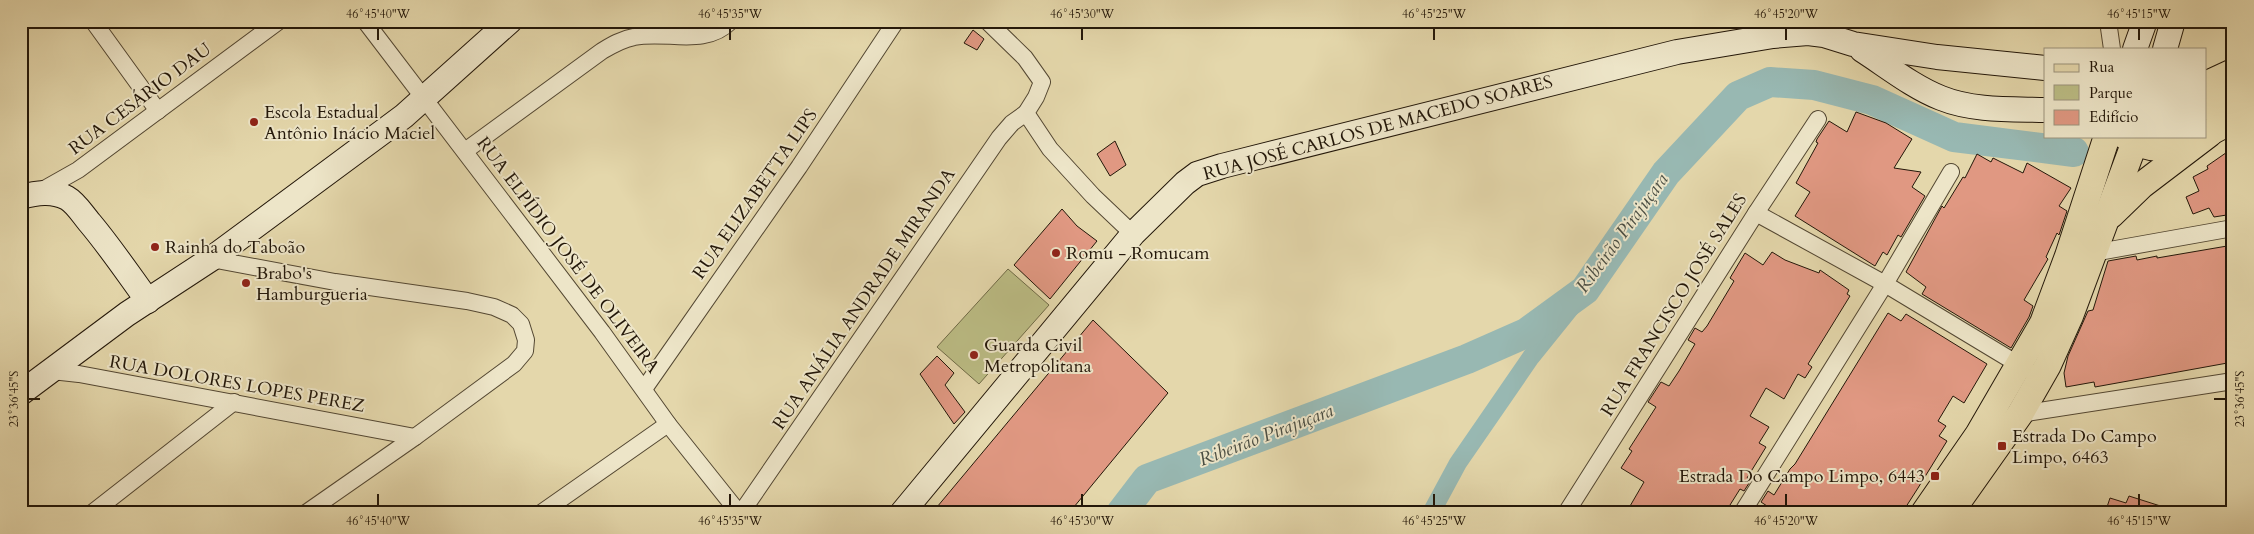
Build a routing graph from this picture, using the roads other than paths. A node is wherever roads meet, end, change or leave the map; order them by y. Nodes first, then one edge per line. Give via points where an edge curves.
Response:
1 (93, 21) edge
2 (279, 21) edge
3 (365, 21) edge
4 (510, 21) edge
5 (731, 21) edge
6 (896, 21) edge
7 (987, 21) edge
8 (2108, 21) edge
9 (2145, 21) edge
10 (2173, 21) edge
11 (1853, 44) junction
12 (2112, 48) edge
13 (2135, 48) edge
14 (2165, 48) edge
15 (1937, 57) junction
16 (2044, 68) edge
17 (2233, 72) edge
18 (2206, 85) edge
19 (1925, 89) junction
20 (2233, 93) edge
21 (424, 100) junction
22 (2206, 107) edge
23 (2044, 110) edge
24 (158, 111) junction
25 (1026, 113) junction
26 (1818, 120) dead end
27 (2233, 120) edge
28 (2206, 135) edge
29 (2106, 138) edge
30 (2199, 138) edge
31 (2202, 138) edge
32 (2132, 139) edge
33 (465, 151) junction
34 (1951, 172) dead end
35 (27, 197) edge
36 (1756, 213) junction
37 (2105, 221) junction
38 (2233, 228) edge
39 (1133, 234) junction
40 (2093, 254) junction
41 (211, 259) junction
42 (1885, 284) junction
43 (148, 301) junction
44 (52, 371) junction
45 (2030, 372) junction
46 (2233, 381) edge
47 (644, 389) junction
48 (21, 392) edge
49 (234, 402) junction
50 (2009, 407) junction
51 (668, 424) junction
52 (415, 437) junction
53 (92, 513) edge
54 (306, 513) edge
55 (541, 513) edge
56 (740, 513) edge
57 (902, 513) edge
58 (1566, 513) edge
59 (1742, 513) edge
60 (1924, 513) edge
61 (1950, 513) edge

1 - 24 street
2 - 24 street, RUA CESÁRIO DAU
3 - 21 street, RUA ELPÍDIO JOSÉ DE OLIVEIRA
4 - 21 street
5 - 33 street via 724,29 691,38 634,37 619,41
6 - 47 street, RUA ELIZABETTA LIPS
7 - 25 street via 1025,58 1042,82
8 - 12 street
9 - 13 street
10 - 14 street
11 - 15 street, RUA JOSÉ CARLOS DE MACEDO SOARES
11 - 19 street, RUA JOSÉ CARLOS DE MACEDO SOARES
11 - 39 street, RUA JOSÉ CARLOS DE MACEDO SOARES via 1808,33 1708,45 1222,166 1198,174 1185,183
15 - 16 street, RUA JOSÉ CARLOS DE MACEDO SOARES
15 - 19 street via 1921,64 1919,74
17 - 18 main road
19 - 23 street, RUA JOSÉ CARLOS DE MACEDO SOARES via 1958,103
20 - 22 main road
21 - 33 street, RUA ELPÍDIO JOSÉ DE OLIVEIRA
21 - 41 street
24 - 35 street, RUA CESÁRIO DAU via 78,170
25 - 39 street via 1050,150
25 - 56 street, RUA ANÁLIA ANDRADE MIRANDA via 1000,138
26 - 36 street, RUA FRANCISCO JOSÉ SALES
27 - 28 main road
29 - 45 main road via 2043,323
30 - 32 main road via 2167,148 2151,148
31 - 37 main road via 2142,185
32 - 37 main road
33 - 47 street, RUA ELPÍDIO JOSÉ DE OLIVEIRA
34 - 42 street
35 - 43 street via 52,194 76,205
36 - 42 street
36 - 58 street, RUA FRANCISCO JOSÉ SALES
37 - 40 main road
38 - 40 street
39 - 57 street, RUA JOSÉ CARLOS DE MACEDO SOARES
40 - 45 main road via 2070,316
41 - 43 street
41 - 52 street via 335,282 468,301 512,315 521,324 526,340 519,358
42 - 45 street
42 - 59 street
43 - 44 street
44 - 48 street
44 - 49 street, RUA DOLORES LOPES PEREZ
45 - 50 main road
46 - 50 street
47 - 51 street, RUA ELPÍDIO JOSÉ DE OLIVEIRA
49 - 52 street, RUA DOLORES LOPES PEREZ
49 - 53 street
50 - 60 main road via 1978,434
50 - 61 main road
51 - 55 street
51 - 56 street, RUA ELPÍDIO JOSÉ DE OLIVEIRA
52 - 54 street

